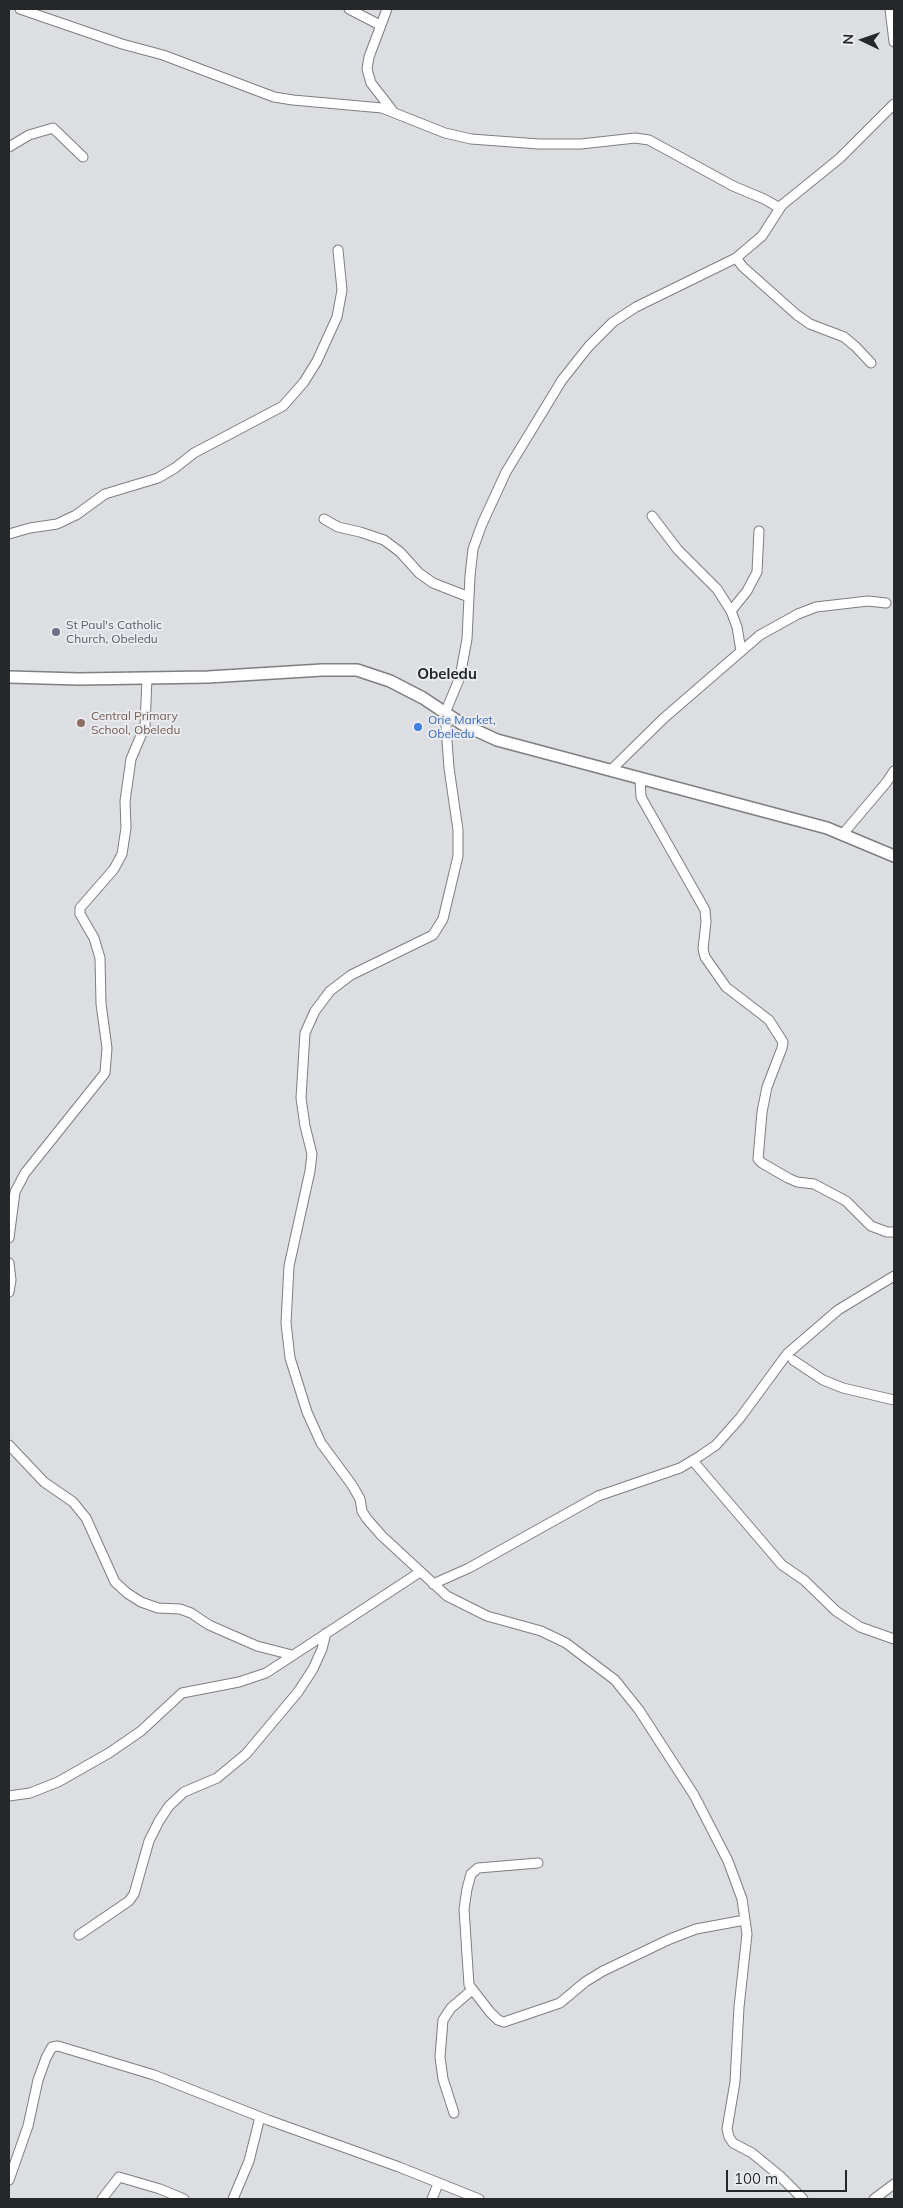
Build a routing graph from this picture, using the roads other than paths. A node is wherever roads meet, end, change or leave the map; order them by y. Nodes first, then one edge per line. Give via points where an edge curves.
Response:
1 (20, 9) edge
2 (349, 9) edge
3 (387, 9) edge
4 (890, 9) edge
5 (380, 25) junction
6 (894, 42) edge
7 (894, 104) edge
8 (392, 110) junction
9 (9, 147) edge
10 (83, 157) dead end
11 (780, 208) junction
12 (338, 250) dead end
13 (736, 258) junction
14 (871, 363) dead end
15 (652, 516) dead end
16 (324, 520) dead end
17 (759, 531) dead end
18 (9, 534) edge
19 (469, 597) junction
20 (886, 604) dead end
21 (730, 611) junction
22 (741, 651) junction
23 (9, 677) edge
24 (147, 678) junction
25 (445, 713) junction
26 (611, 770) junction
27 (894, 771) edge
28 (640, 778) junction
29 (842, 835) junction
30 (894, 856) edge
31 (894, 1232) edge
32 (9, 1238) edge
33 (9, 1263) edge
34 (894, 1276) edge
35 (9, 1292) edge
36 (793, 1360) dead end
37 (894, 1400) edge
38 (9, 1446) edge
39 (693, 1461) junction
40 (420, 1572) junction
41 (433, 1584) junction
42 (326, 1634) junction
43 (894, 1639) edge
44 (292, 1655) junction
45 (9, 1796) edge
46 (538, 1863) dead end
47 (745, 1920) junction
48 (79, 1935) dead end
49 (472, 1990) junction
50 (454, 2113) dead end
51 (260, 2117) junction
52 (9, 2180) edge
53 (438, 2184) junction
54 (894, 2184) edge
55 (102, 2199) edge
56 (184, 2199) edge
57 (233, 2199) edge
58 (432, 2199) edge
59 (479, 2199) edge
60 (803, 2199) edge
61 (874, 2199) edge

1 - 8 street via 163,55 274,97
2 - 5 street
3 - 5 street
4 - 6 street
5 - 8 street via 369,57 368,76
7 - 11 street via 840,158
8 - 11 street via 446,133 471,139 539,144 581,144 635,138 649,140
9 - 10 street via 29,135 53,128
11 - 13 street via 762,236
12 - 18 street via 342,290 337,317 318,361 283,406 194,453 158,478 105,494 57,524
13 - 14 street via 797,314 810,324 844,337
13 - 19 street via 636,307 613,322 562,380 506,472 482,524 473,549
15 - 21 street via 672,544 717,588
16 - 19 street via 384,540 419,573 434,583
17 - 21 street via 757,572 748,592
19 - 25 street via 467,639 460,677
20 - 22 street via 868,601 816,607 760,635
21 - 22 street via 737,627
22 - 26 street via 664,718
23 - 24 main road
24 - 25 main road via 358,670 423,698
24 - 32 street via 145,726 131,759 122,854 114,869 80,908 100,958 101,1004 108,1048 105,1073 25,1173 15,1192
25 - 26 main road via 497,740
25 - 40 street via 458,856 443,919 433,935 351,974 330,991 315,1011 305,1033 301,1098 312,1154 289,1266 286,1323 298,1388 321,1443 360,1499 367,1519
26 - 28 main road
27 - 29 street
28 - 29 main road via 827,828
28 - 31 street via 641,797 705,910 705,957 726,987 769,1020 783,1042 767,1087 758,1158 788,1178 814,1184 846,1201 871,1226
29 - 30 main road
33 - 35 street
34 - 39 street via 838,1310 787,1354 740,1418 716,1445
36 - 37 street via 823,1380 843,1388
38 - 44 street via 38,1477 73,1502 86,1518 115,1582 127,1593 158,1608 191,1613 209,1625 257,1646
39 - 41 street via 598,1496 469,1568
39 - 43 street via 782,1565 860,1627
40 - 41 street
40 - 42 street
41 - 47 street via 447,1596 486,1616 541,1631 566,1643 615,1680 639,1710 714,1832 740,1892
42 - 44 street
42 - 48 street via 313,1669 298,1692 246,1754 217,1778 184,1792 169,1806 149,1841 134,1894 129,1901
44 - 45 street via 282,1665 266,1673 239,1682 182,1693 142,1731 110,1753 58,1782
46 - 49 street via 487,1866 471,1874 464,1909 468,1980
47 - 49 street via 670,1939 603,1971 560,2003 512,2020 498,2020
47 - 60 street via 735,2082 727,2129 733,2143 752,2153
49 - 50 street via 451,2008 443,2020 440,2057
51 - 52 street via 154,2076 58,2046 52,2047 38,2080 28,2126
51 - 53 street
51 - 57 street via 249,2161
53 - 58 street
53 - 59 street
54 - 61 street
55 - 56 street via 119,2177

